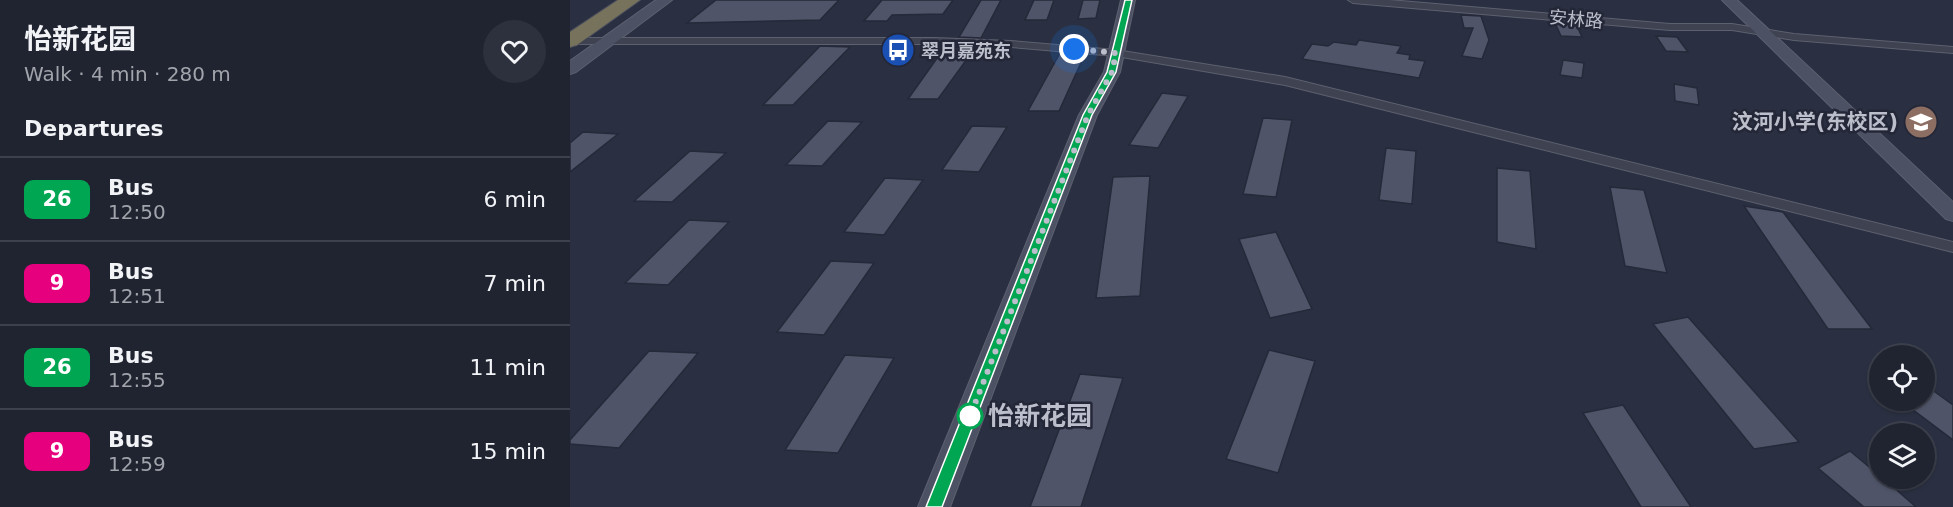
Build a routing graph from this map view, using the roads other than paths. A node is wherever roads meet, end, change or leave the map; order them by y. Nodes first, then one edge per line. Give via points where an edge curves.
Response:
1 (614, 0) edge
2 (631, 0) edge
3 (649, 0) edge
4 (665, 0) edge
5 (1128, 0) edge
6 (1353, 0) edge
7 (1428, 0) edge
8 (1729, 0) edge
9 (1441, 4) edge
10 (570, 29) edge
11 (1769, 32) junction
12 (594, 40) junction
13 (570, 41) edge
14 (610, 41) junction
15 (1953, 44) edge
16 (1953, 50) edge
17 (1116, 53) junction
18 (570, 57) edge
19 (570, 69) edge
20 (1953, 214) edge
21 (1953, 247) edge
22 (934, 507) edge

1 - 10 highway
2 - 13 highway
3 - 12 street
4 - 14 street
5 - 17 street
6 - 9 street, 安林路
7 - 9 street, 安林路
8 - 11 street
9 - 11 street, 安林路 via 1670,27
11 - 15 street, 安林路 via 1786,30
11 - 16 street, 安林路
11 - 20 street
12 - 13 street
12 - 14 street
12 - 18 street
14 - 17 street via 934,41
14 - 19 street
17 - 21 street via 1285,81
17 - 22 street via 1112,72 1088,115

